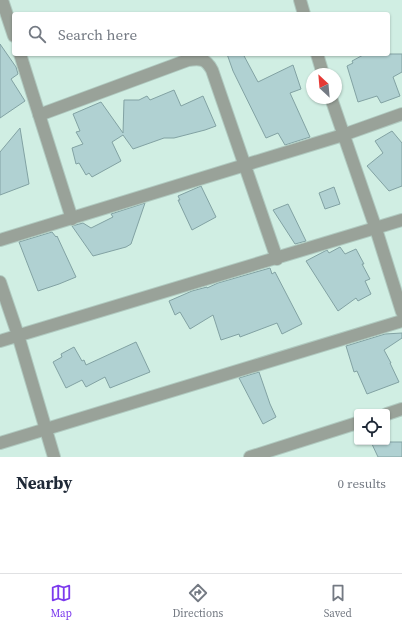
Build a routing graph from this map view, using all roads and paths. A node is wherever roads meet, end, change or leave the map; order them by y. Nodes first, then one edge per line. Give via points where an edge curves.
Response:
1 (2, 0) edge
2 (300, 0) edge
3 (303, 12) edge
4 (12, 30) edge
5 (21, 56) edge
6 (318, 56) edge
7 (321, 68) edge
8 (333, 104) edge
9 (402, 114) edge
10 (39, 115) junction
11 (343, 135) junction
12 (245, 164) junction
13 (72, 218) junction
14 (402, 220) edge
15 (376, 229) junction
16 (0, 240) edge
17 (277, 259) junction
18 (0, 282) edge
19 (402, 312) edge
20 (402, 320) edge
21 (18, 335) junction
22 (0, 341) edge
23 (402, 409) edge
24 (390, 413) edge
25 (354, 424) edge
26 (46, 429) junction
27 (0, 443) edge
28 (54, 457) edge
29 (250, 457) edge

1 - 4 street
2 - 3 street
5 - 10 street
6 - 7 street
8 - 11 street
9 - 11 street
10 - 12 street via 188,60 202,59 209,63 212,70
10 - 13 street
11 - 12 street
11 - 15 street
12 - 13 street
12 - 17 street
13 - 16 street
14 - 15 street
15 - 17 street
15 - 19 street
17 - 21 street
18 - 21 street
20 - 26 street
21 - 22 street
21 - 26 street
23 - 24 street
25 - 29 street
26 - 27 street
26 - 28 street

